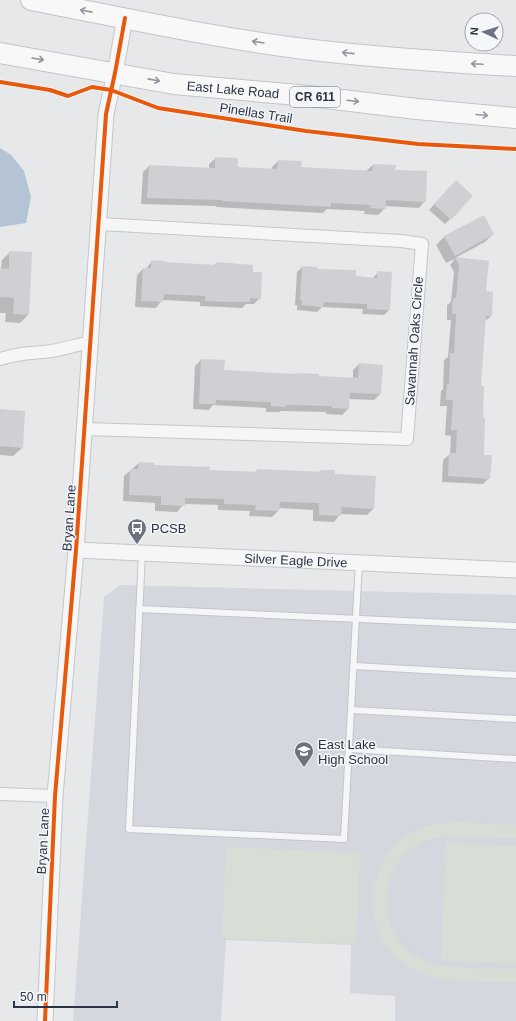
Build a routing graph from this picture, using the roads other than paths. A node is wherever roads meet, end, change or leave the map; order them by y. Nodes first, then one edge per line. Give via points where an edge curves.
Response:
1 (31, 0) edge
2 (124, 18) junction
3 (0, 53) edge
4 (516, 66) edge
5 (115, 73) junction
6 (516, 118) edge
7 (100, 224) junction
8 (90, 342) junction
9 (0, 359) edge
10 (85, 429) junction
11 (76, 550) junction
12 (142, 553) junction
13 (359, 562) junction
14 (516, 570) edge
15 (139, 609) junction
16 (356, 618) junction
17 (516, 626) edge
18 (354, 666) junction
19 (516, 675) edge
20 (352, 710) junction
21 (516, 719) edge
22 (350, 749) junction
23 (516, 759) edge
24 (0, 794) edge
25 (55, 796) junction
26 (45, 1021) edge

2 -> 1 main road
4 -> 2 main road via 297,48
2 - 5 street, Bryan Lane
3 -> 5 main road, East Lake Road / CR 611
5 -> 6 main road, East Lake Road / CR 611 via 174,84
5 - 7 street, Bryan Lane via 106,114
7 - 8 street, Bryan Lane
7 - 10 street, Savannah Oaks Circle via 422,244 407,439
8 - 9 street
8 - 10 street, Bryan Lane
10 - 11 street, Bryan Lane
11 - 12 street, Silver Eagle Drive
11 - 25 street, Bryan Lane
12 - 13 street, Silver Eagle Drive
12 - 15 lane
13 - 14 street, Silver Eagle Drive
13 - 16 lane
15 - 16 lane
15 - 22 lane via 128,829 344,839
16 - 17 lane
16 - 18 lane
18 - 19 lane
18 - 20 lane
20 - 21 lane
20 - 22 lane
22 - 23 lane
24 - 25 street
25 - 26 street, Bryan Lane

